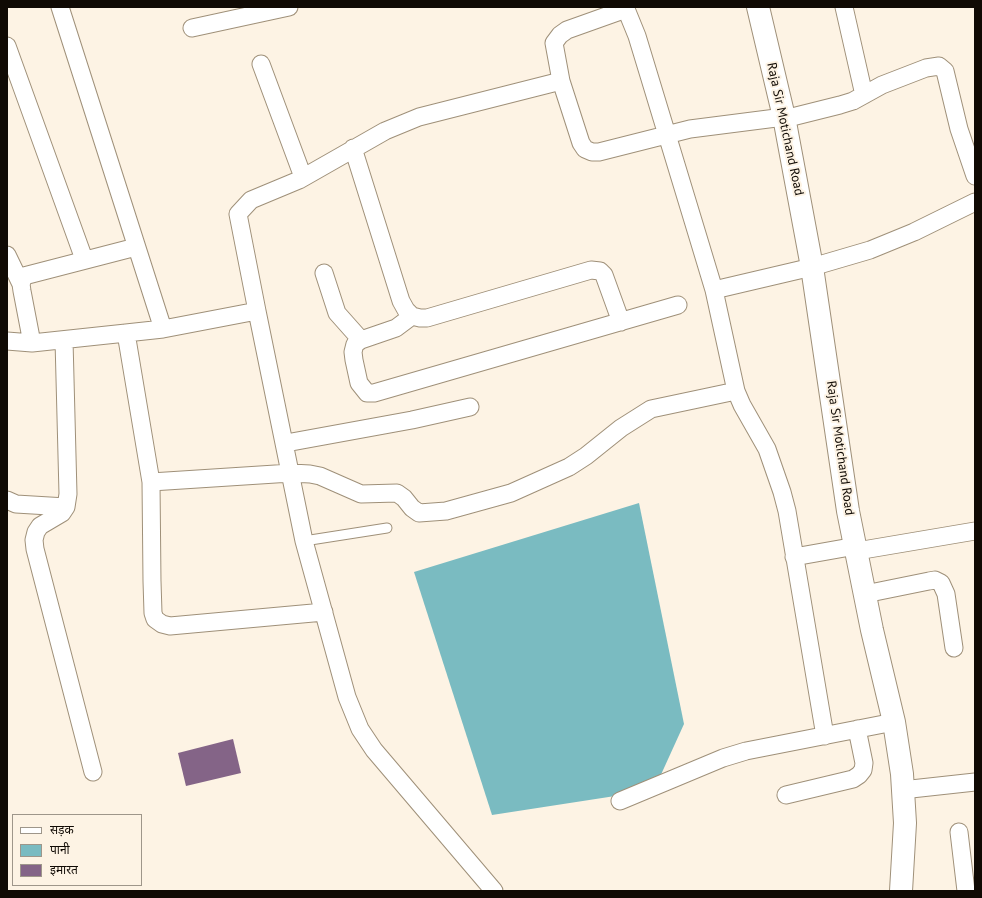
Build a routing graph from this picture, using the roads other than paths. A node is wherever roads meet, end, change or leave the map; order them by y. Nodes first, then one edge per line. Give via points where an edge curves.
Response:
1 (60, 7) edge
2 (289, 7) edge
3 (758, 7) edge
4 (844, 7) edge
5 (626, 8) edge
6 (243, 12) edge
7 (192, 28) dead end
8 (7, 46) edge
9 (261, 64) dead end
10 (561, 81) junction
11 (864, 95) junction
12 (784, 118) junction
13 (668, 134) junction
14 (353, 148) junction
15 (975, 176) edge
16 (303, 177) junction
17 (975, 202) edge
18 (136, 247) junction
19 (7, 255) edge
20 (84, 259) junction
21 (812, 267) junction
22 (324, 273) dead end
23 (21, 284) junction
24 (714, 290) junction
25 (678, 305) dead end
26 (258, 311) junction
27 (412, 316) junction
28 (621, 322) junction
29 (163, 329) junction
30 (126, 333) junction
31 (64, 340) junction
32 (361, 340) junction
33 (7, 341) edge
34 (32, 343) junction
35 (736, 391) junction
36 (470, 407) dead end
37 (286, 444) junction
38 (291, 473) junction
39 (150, 482) junction
40 (7, 500) edge
41 (66, 507) junction
42 (387, 528) dead end
43 (975, 531) edge
44 (304, 541) junction
45 (856, 549) junction
46 (794, 557) junction
47 (865, 594) junction
48 (324, 612) junction
49 (954, 648) dead end
50 (894, 722) junction
51 (857, 729) junction
52 (825, 736) junction
53 (93, 772) dead end
54 (975, 782) edge
55 (902, 790) junction
56 (786, 795) dead end
57 (620, 801) dead end
58 (958, 832) dead end
59 (494, 891) edge
60 (901, 891) edge
61 (966, 891) edge

1 - 18 street
2 - 6 street
3 - 12 street, Raja Sir Motichand Road
4 - 11 street
5 - 10 street via 560,35 554,43
5 - 13 street via 638,36
6 - 7 street
8 - 20 street
9 - 16 street
10 - 13 street via 585,149 599,152
10 - 14 street via 419,117
11 - 12 street via 840,105
11 - 15 street via 882,84 926,68 942,67 964,148
12 - 13 street via 712,125
12 - 21 street, Raja Sir Motichand Road
13 - 24 street
14 - 16 street
14 - 27 street via 401,301
16 - 26 street via 251,200 238,214
17 - 21 street via 884,244
18 - 20 street
18 - 29 street
19 - 23 street
20 - 23 street via 29,273 24,276
21 - 24 street
21 - 45 street, Raja Sir Motichand Road via 848,511
22 - 32 street via 337,313
23 - 34 street
24 - 35 street
25 - 28 street
26 - 29 street
26 - 37 street
27 - 28 street via 427,318 591,270 600,271 604,275
27 - 32 street via 396,328
28 - 32 street via 374,393 367,393 359,383 353,352 355,344
29 - 30 street
30 - 31 street
30 - 39 street
31 - 34 street
31 - 41 street via 68,494
33 - 34 street
35 - 38 street via 651,409 568,467 511,493 456,509 419,513 397,493 361,494 320,476
35 - 46 street via 776,471 787,511
36 - 37 street
37 - 38 street
38 - 39 street
38 - 44 street
39 - 48 street via 155,619 170,626
40 - 41 street via 16,504
41 - 53 street via 57,518 40,526 36,532 35,549
42 - 44 lane
43 - 45 street
44 - 48 street
45 - 46 street
45 - 47 street, Raja Sir Motichand Road
46 - 52 street
47 - 49 street via 935,580 941,583 946,594
47 - 50 street, Raja Sir Motichand Road
48 - 59 street via 347,698 360,729 374,750
50 - 51 street
50 - 55 street, Raja Sir Motichand Road
51 - 52 street
51 - 56 street via 864,763 859,775 853,779
52 - 57 street via 723,758
54 - 55 street
55 - 60 street, Raja Sir Motichand Road via 905,823
58 - 61 street

